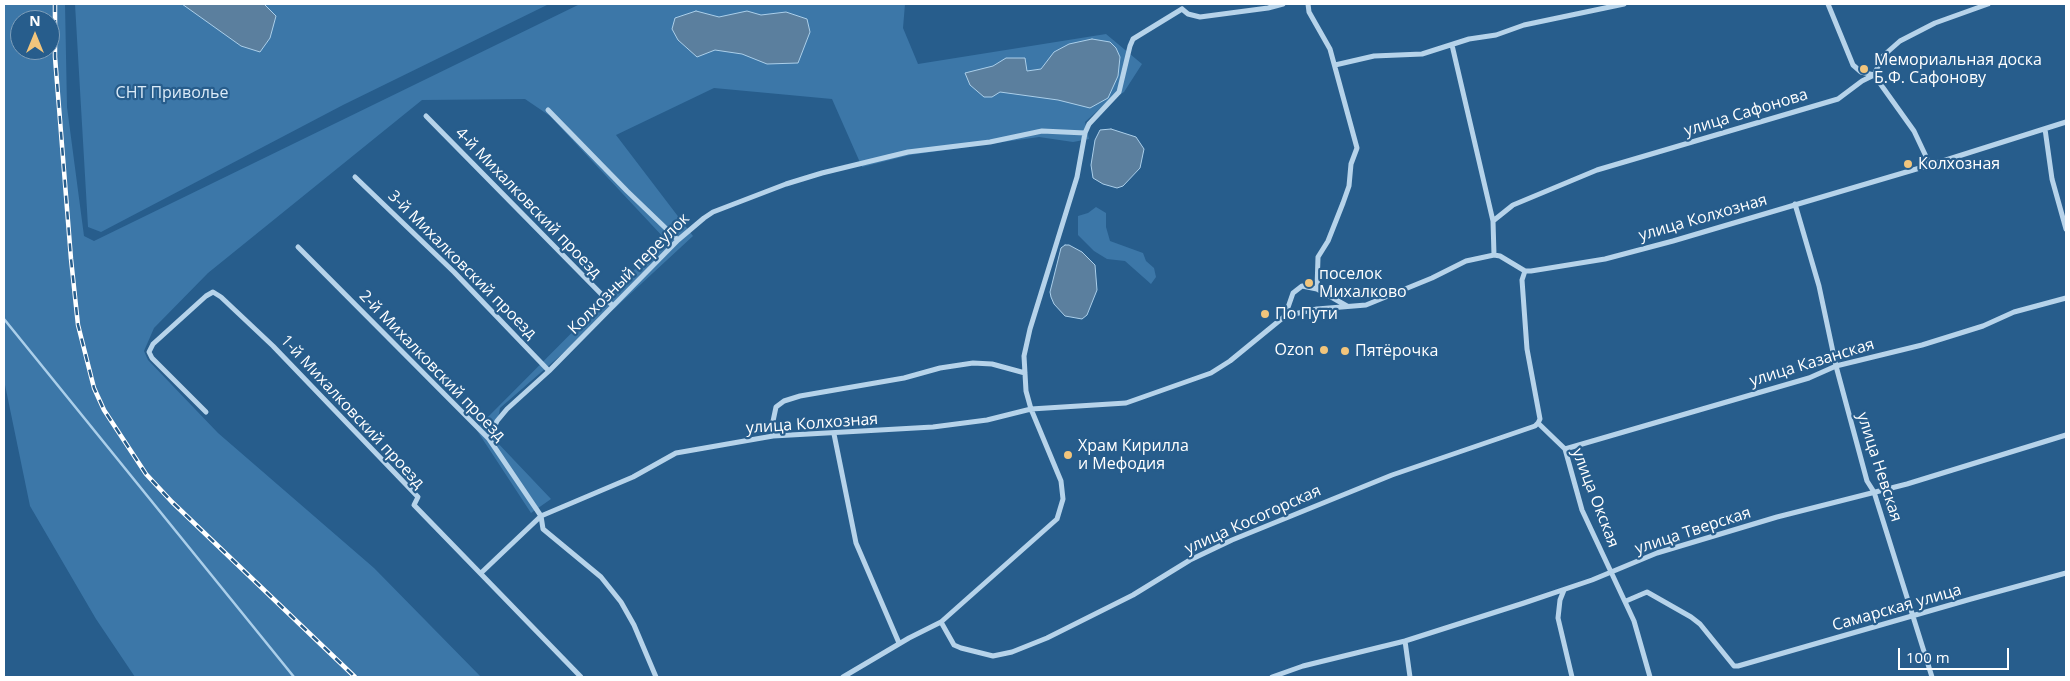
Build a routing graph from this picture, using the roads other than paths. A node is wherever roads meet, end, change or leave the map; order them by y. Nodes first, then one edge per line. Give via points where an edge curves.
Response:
1 (1283, 4) edge
2 (1308, 4) edge
3 (1624, 4) edge
4 (1828, 4) edge
5 (1988, 4) edge
6 (1181, 6) edge
7 (1452, 45) junction
8 (1335, 65) junction
9 (1874, 75) junction
10 (548, 110) dead end
11 (426, 116) dead end
12 (2066, 122) edge
13 (2045, 129) junction
14 (1085, 133) junction
15 (1930, 165) junction
16 (355, 176) dead end
17 (1795, 204) junction
18 (1494, 221) junction
19 (2066, 229) edge
20 (678, 240) junction
21 (298, 248) dead end
22 (1494, 255) junction
23 (1525, 271) junction
24 (1318, 287) junction
25 (2066, 298) edge
26 (613, 306) junction
27 (1350, 308) junction
28 (1285, 316) junction
29 (1836, 366) junction
30 (549, 371) junction
31 (1025, 373) junction
32 (1031, 409) junction
33 (206, 412) dead end
34 (1538, 423) junction
35 (834, 434) junction
36 (773, 436) junction
37 (2066, 436) edge
38 (489, 439) junction
39 (1565, 448) junction
40 (1874, 492) junction
41 (541, 516) junction
42 (481, 573) junction
43 (1611, 573) junction
44 (2066, 573) edge
45 (1564, 590) junction
46 (1626, 601) junction
47 (1914, 615) junction
48 (941, 622) junction
49 (1405, 641) junction
50 (899, 643) junction
51 (1289, 674) edge
52 (581, 677) edge
53 (656, 677) edge
54 (843, 677) edge
55 (1272, 677) edge
56 (1410, 677) edge
57 (1572, 677) edge
58 (1650, 677) edge
59 (1932, 677) edge

1 - 6 street via 1200,18 1188,14
2 - 8 street
3 - 7 street
4 - 9 street via 1853,65 1861,72
5 - 9 street, улица Сафонова via 1935,23 1900,42 1883,56
6 - 14 street via 1133,39 1119,92 1089,124
7 - 8 street via 1422,54 1374,56
7 - 18 street
8 - 24 street via 1357,148 1343,204 1328,241 1318,256
9 - 15 street via 1914,131
9 - 18 street, улица Сафонова via 1838,99 1574,179 1513,205
10 - 20 street
11 - 26 street, 4-й Михалковский проезд
12 - 13 street, улица Колхозная
13 - 15 street, улица Колхозная
13 - 19 street via 2052,179
14 - 20 street, Колхозный переулок via 1042,131 990,142 924,149 822,173 714,212
14 - 31 street via 1077,177 1030,329 1024,356
15 - 17 street, улица Колхозная
16 - 30 street, 3-й Михалковский проезд
17 - 23 street, улица Колхозная via 1605,259
17 - 29 street, улица Невская via 1819,286
18 - 22 street
20 - 26 street, Колхозный переулок
21 - 38 street, 2-й Михалковский проезд
22 - 23 street
22 - 27 street via 1462,262 1373,303
23 - 34 street via 1522,280 1527,349 1540,419
24 - 27 street
24 - 28 street via 1294,287
25 - 29 street, улица Казанская via 2014,312 1983,326 1922,345
26 - 30 street, Колхозный переулок
27 - 28 street via 1317,309
28 - 32 street, улица Колхозная via 1211,374 1126,403
29 - 39 street, улица Казанская via 1808,378
29 - 40 street, улица Невская via 1867,481
30 - 38 street, Колхозный переулок via 507,409
31 - 32 street
31 - 36 street via 992,364 973,363 800,396 776,407
32 - 35 street, улица Колхозная via 971,422
32 - 48 street via 1061,481 1063,504 1055,521
33 - 42 street, 1-й Михалковский проезд via 152,358 149,351 213,292 273,346 418,497 414,505
34 - 39 street, улица Окская
34 - 48 street, улица Косогорская via 1392,475 1232,540 1190,560 1133,596 1012,652 994,656 961,648 954,645
35 - 36 street, улица Колхозная
35 - 50 street via 856,543
36 - 41 street, улица Колхозная via 672,454 633,477
37 - 40 street, улица Тверская
38 - 41 street, 2-й Михалковский проезд
39 - 43 street, улица Окская via 1582,510
40 - 43 street, улица Тверская via 1657,552
40 - 47 street, улица Невская
41 - 42 street, улица Колхозная
41 - 53 street, 2-й Михалковский проезд via 543,529 601,577 621,602
42 - 52 street, 1-й Михалковский проезд
43 - 45 street, улица Тверская
43 - 46 street, улица Окская
44 - 47 street, Самарская улица
45 - 49 street, улица Тверская
45 - 57 street via 1558,618
46 - 47 street, Самарская улица via 1647,592 1690,617 1700,624 1734,666
46 - 58 street, улица Окская
47 - 59 street, улица Невская
48 - 50 street
49 - 51 street, улица Тверская via 1303,666
49 - 56 street
50 - 54 street
51 - 55 street, улица Тверская

